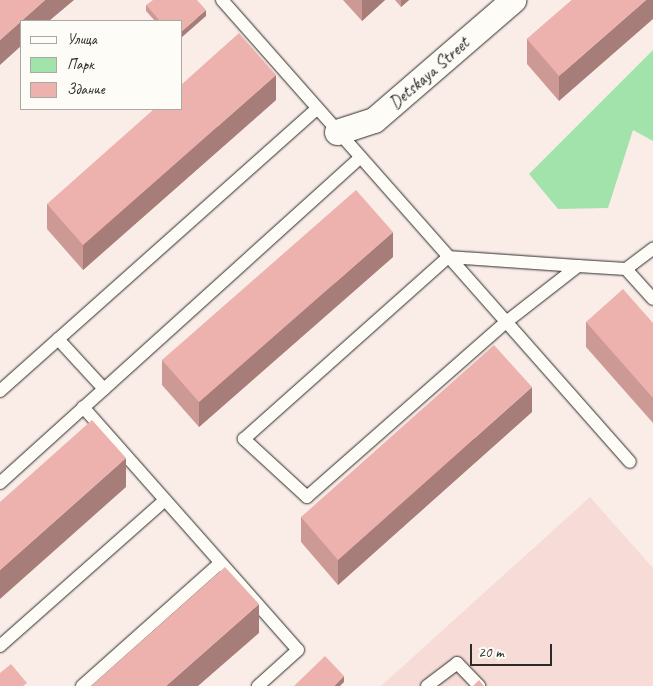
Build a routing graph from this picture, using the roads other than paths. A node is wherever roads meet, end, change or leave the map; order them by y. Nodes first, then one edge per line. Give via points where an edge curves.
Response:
1 (222, 0) edge
2 (513, 0) edge
3 (317, 109) junction
4 (337, 132) junction
5 (360, 158) junction
6 (653, 249) edge
7 (448, 257) junction
8 (578, 266) junction
9 (626, 269) junction
10 (653, 299) edge
11 (506, 322) junction
12 (58, 339) junction
13 (104, 389) junction
14 (0, 391) edge
15 (83, 407) junction
16 (630, 462) dead end
17 (0, 483) edge
18 (165, 500) junction
19 (220, 562) junction
20 (0, 646) edge
21 (82, 686) edge
22 (258, 686) edge
23 (427, 686) edge
24 (479, 686) edge

1 - 3 lane
2 - 4 street, Detskaya Street via 374,120
3 - 4 lane
3 - 12 lane
4 - 5 lane
5 - 7 lane
5 - 13 lane
6 - 9 lane
7 - 8 lane
7 - 11 lane
7 - 11 lane via 244,439 307,497
8 - 9 lane
8 - 11 lane
9 - 10 lane
11 - 16 lane
12 - 13 lane
12 - 14 lane
13 - 15 lane
15 - 17 lane
15 - 18 lane
18 - 19 lane
18 - 20 lane
19 - 21 lane
19 - 22 lane via 298,650
23 - 24 lane via 457,663

